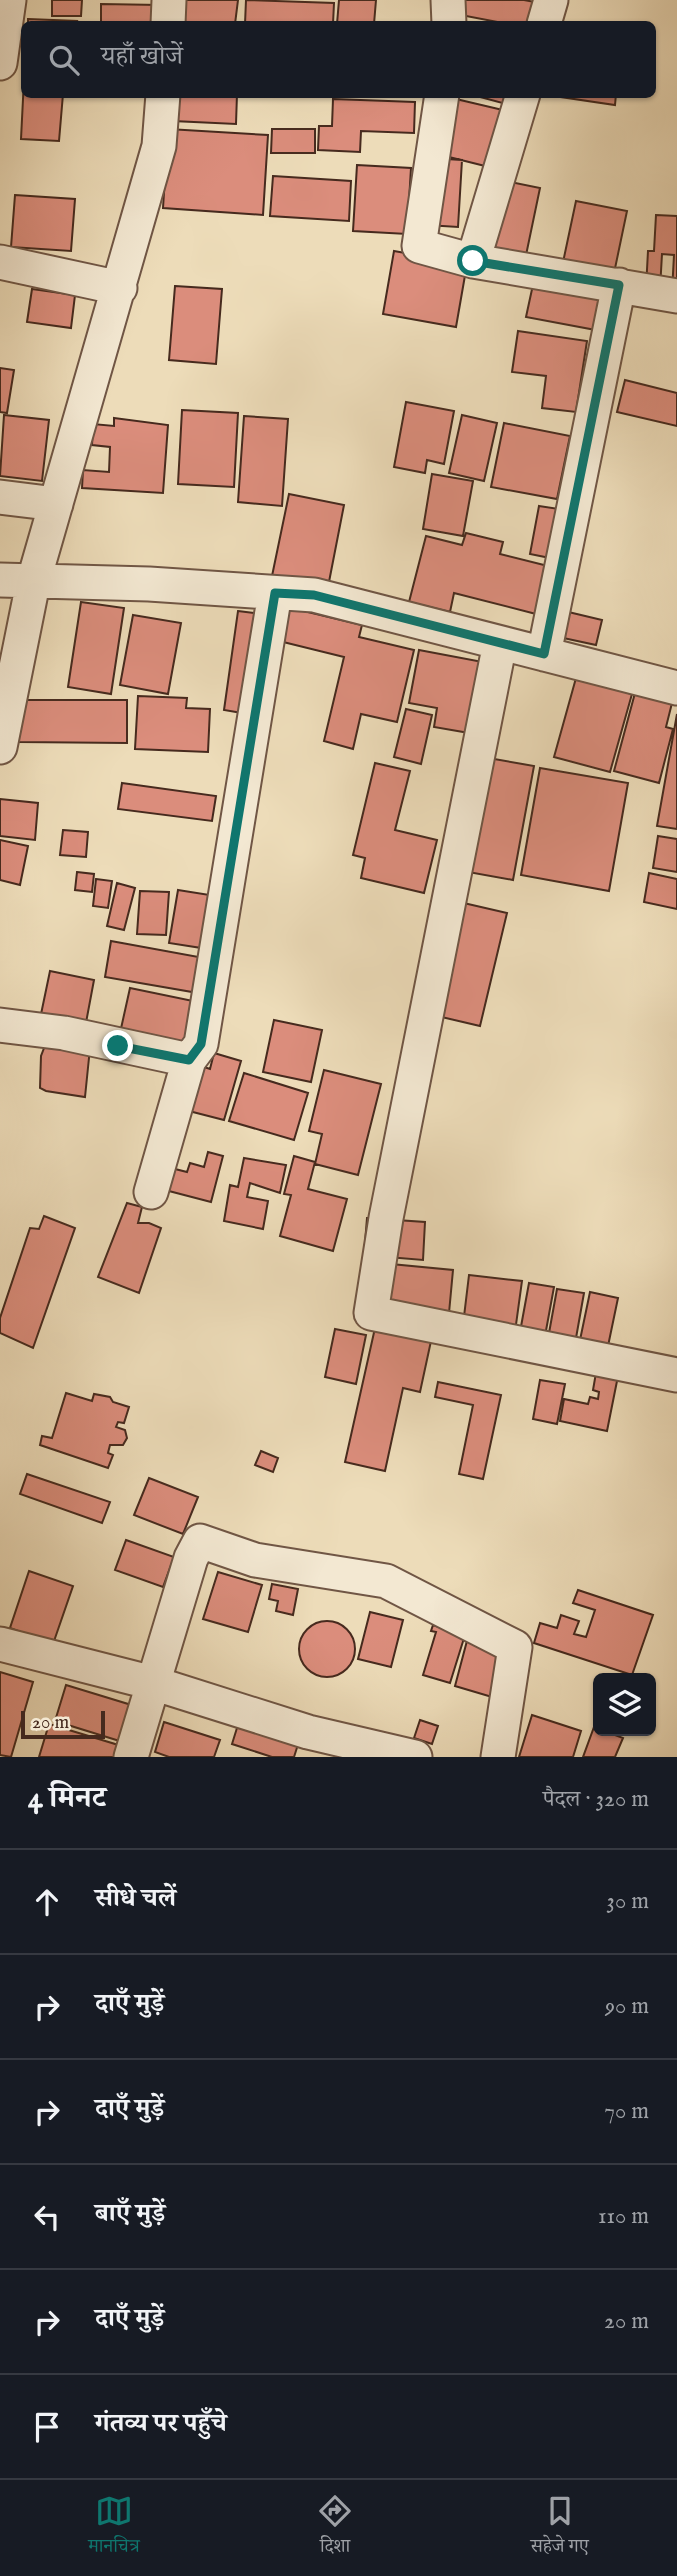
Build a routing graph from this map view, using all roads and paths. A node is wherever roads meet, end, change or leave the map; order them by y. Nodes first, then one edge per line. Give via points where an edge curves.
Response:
1 (9, 0) edge
2 (169, 0) edge
3 (449, 0) edge
4 (551, 0) edge
5 (168, 21) edge
6 (449, 21) edge
7 (545, 21) edge
8 (0, 63) edge
9 (163, 98) edge
10 (441, 98) edge
11 (522, 98) edge
12 (473, 261) junction
13 (0, 262) edge
14 (619, 285) junction
15 (120, 288) junction
16 (677, 296) edge
17 (0, 497) edge
18 (56, 504) junction
19 (0, 580) edge
20 (33, 583) junction
21 (275, 593) junction
22 (500, 643) junction
23 (544, 654) junction
24 (677, 688) edge
25 (0, 747) edge
26 (0, 1025) edge
27 (189, 1060) junction
28 (151, 1192) dead end
29 (677, 1375) edge
30 (0, 1644) edge
31 (153, 1683) junction
32 (305, 1744) edge
33 (131, 1757) edge
34 (415, 1757) edge
35 (498, 1757) edge

1 - 8 street
2 - 5 street
3 - 6 street
4 - 7 street
9 - 15 street via 159,146
10 - 12 street via 419,246
11 - 12 street
12 - 14 street
13 - 15 street
14 - 16 street
14 - 23 street
15 - 18 street
17 - 18 street
18 - 20 street
19 - 20 street
20 - 21 street via 149,584
20 - 25 street
21 - 22 street via 314,595
21 - 27 street via 201,1044
22 - 23 street
22 - 29 street via 371,1313
23 - 24 street
26 - 27 street via 64,1033
27 - 28 street
30 - 31 street
31 - 32 street
31 - 33 street
31 - 35 street via 200,1541 256,1560 386,1581 515,1647
32 - 34 street

